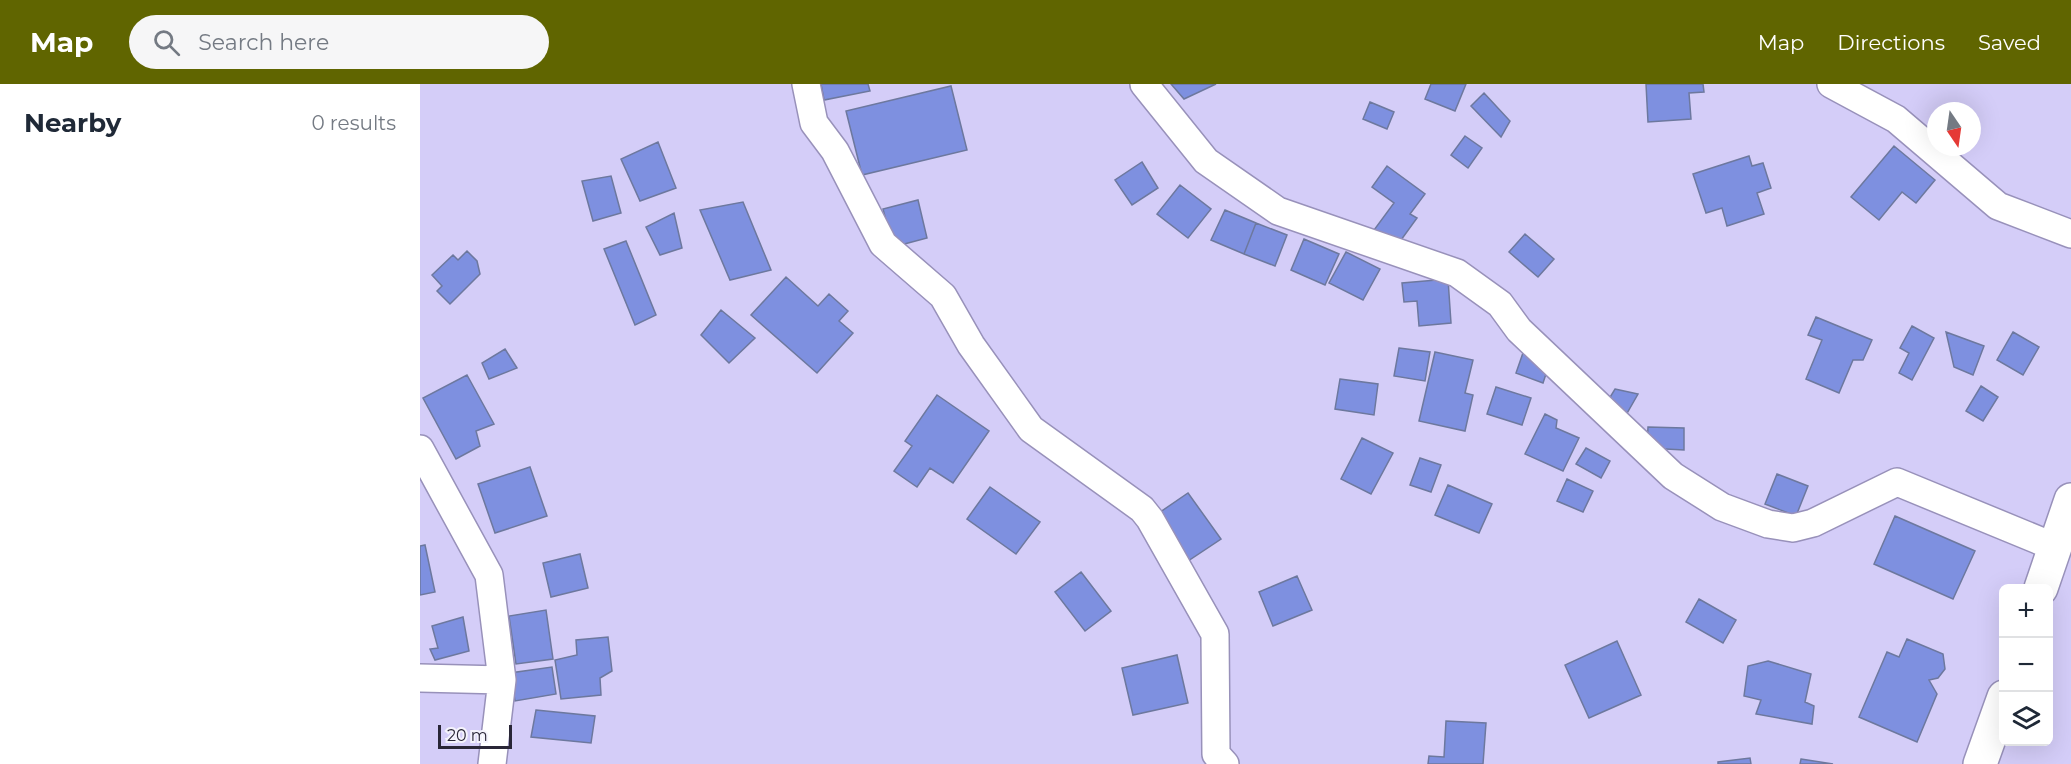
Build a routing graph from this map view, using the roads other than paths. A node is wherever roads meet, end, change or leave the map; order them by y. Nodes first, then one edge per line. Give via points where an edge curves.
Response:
1 (806, 84) edge
2 (1144, 84) edge
3 (1831, 84) edge
4 (2071, 234) edge
5 (420, 449) edge
6 (2071, 500) edge
7 (2055, 547) junction
8 (2042, 584) edge
9 (420, 678) edge
10 (502, 680) junction
11 (1999, 711) edge
12 (492, 764) edge
13 (1225, 764) edge
14 (1980, 764) edge

1 - 13 street via 814,123 835,152 883,244 943,296 971,345 1031,429 1142,509 1150,519 1215,634 1216,754
2 - 7 street via 1206,161 1278,211 1457,273 1500,304 1519,330 1673,476 1722,507 1768,525 1792,528 1813,523 1897,482
3 - 4 street via 1896,119 1998,206
5 - 10 street via 489,574
6 - 7 street
7 - 8 street
9 - 10 street
10 - 12 street
11 - 14 street

